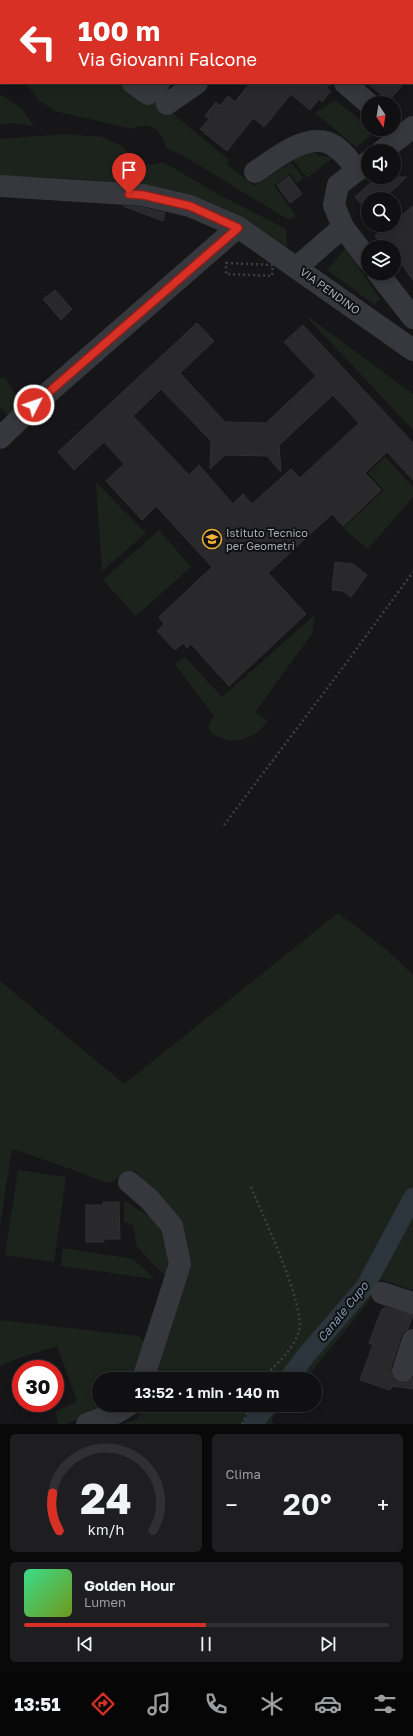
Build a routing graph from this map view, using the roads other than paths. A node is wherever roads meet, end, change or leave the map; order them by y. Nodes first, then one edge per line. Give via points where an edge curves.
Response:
1 (134, 84) edge
2 (158, 84) edge
3 (196, 84) edge
4 (346, 84) edge
5 (361, 97) edge
6 (167, 104) dead end
7 (406, 133) edge
8 (391, 144) edge
9 (361, 165) edge
10 (361, 168) edge
11 (255, 172) dead end
12 (0, 186) edge
13 (343, 227) junction
14 (238, 228) junction
15 (361, 251) edge
16 (296, 268) junction
17 (383, 280) edge
18 (413, 318) edge
19 (413, 350) edge
20 (0, 438) edge
21 (129, 1182) dead end
22 (382, 1293) dead end
23 (413, 1303) edge
24 (413, 1340) edge
25 (402, 1371) dead end
26 (145, 1372) edge
27 (118, 1412) edge
28 (87, 1424) edge

1 - 2 street via 148,94
3 - 6 street
4 - 5 street
7 - 8 street
9 - 11 street via 331,144 318,142 304,143
10 - 13 street via 338,185 334,205
12 - 14 street via 143,195 190,206
13 - 15 street
13 - 16 street, VIA PENDINO
14 - 16 street
14 - 20 street via 34,405
16 - 19 street, VIA PENDINO
17 - 18 street
21 - 26 street via 149,1199 172,1226 180,1264
22 - 23 street
24 - 25 street
27 - 28 street

